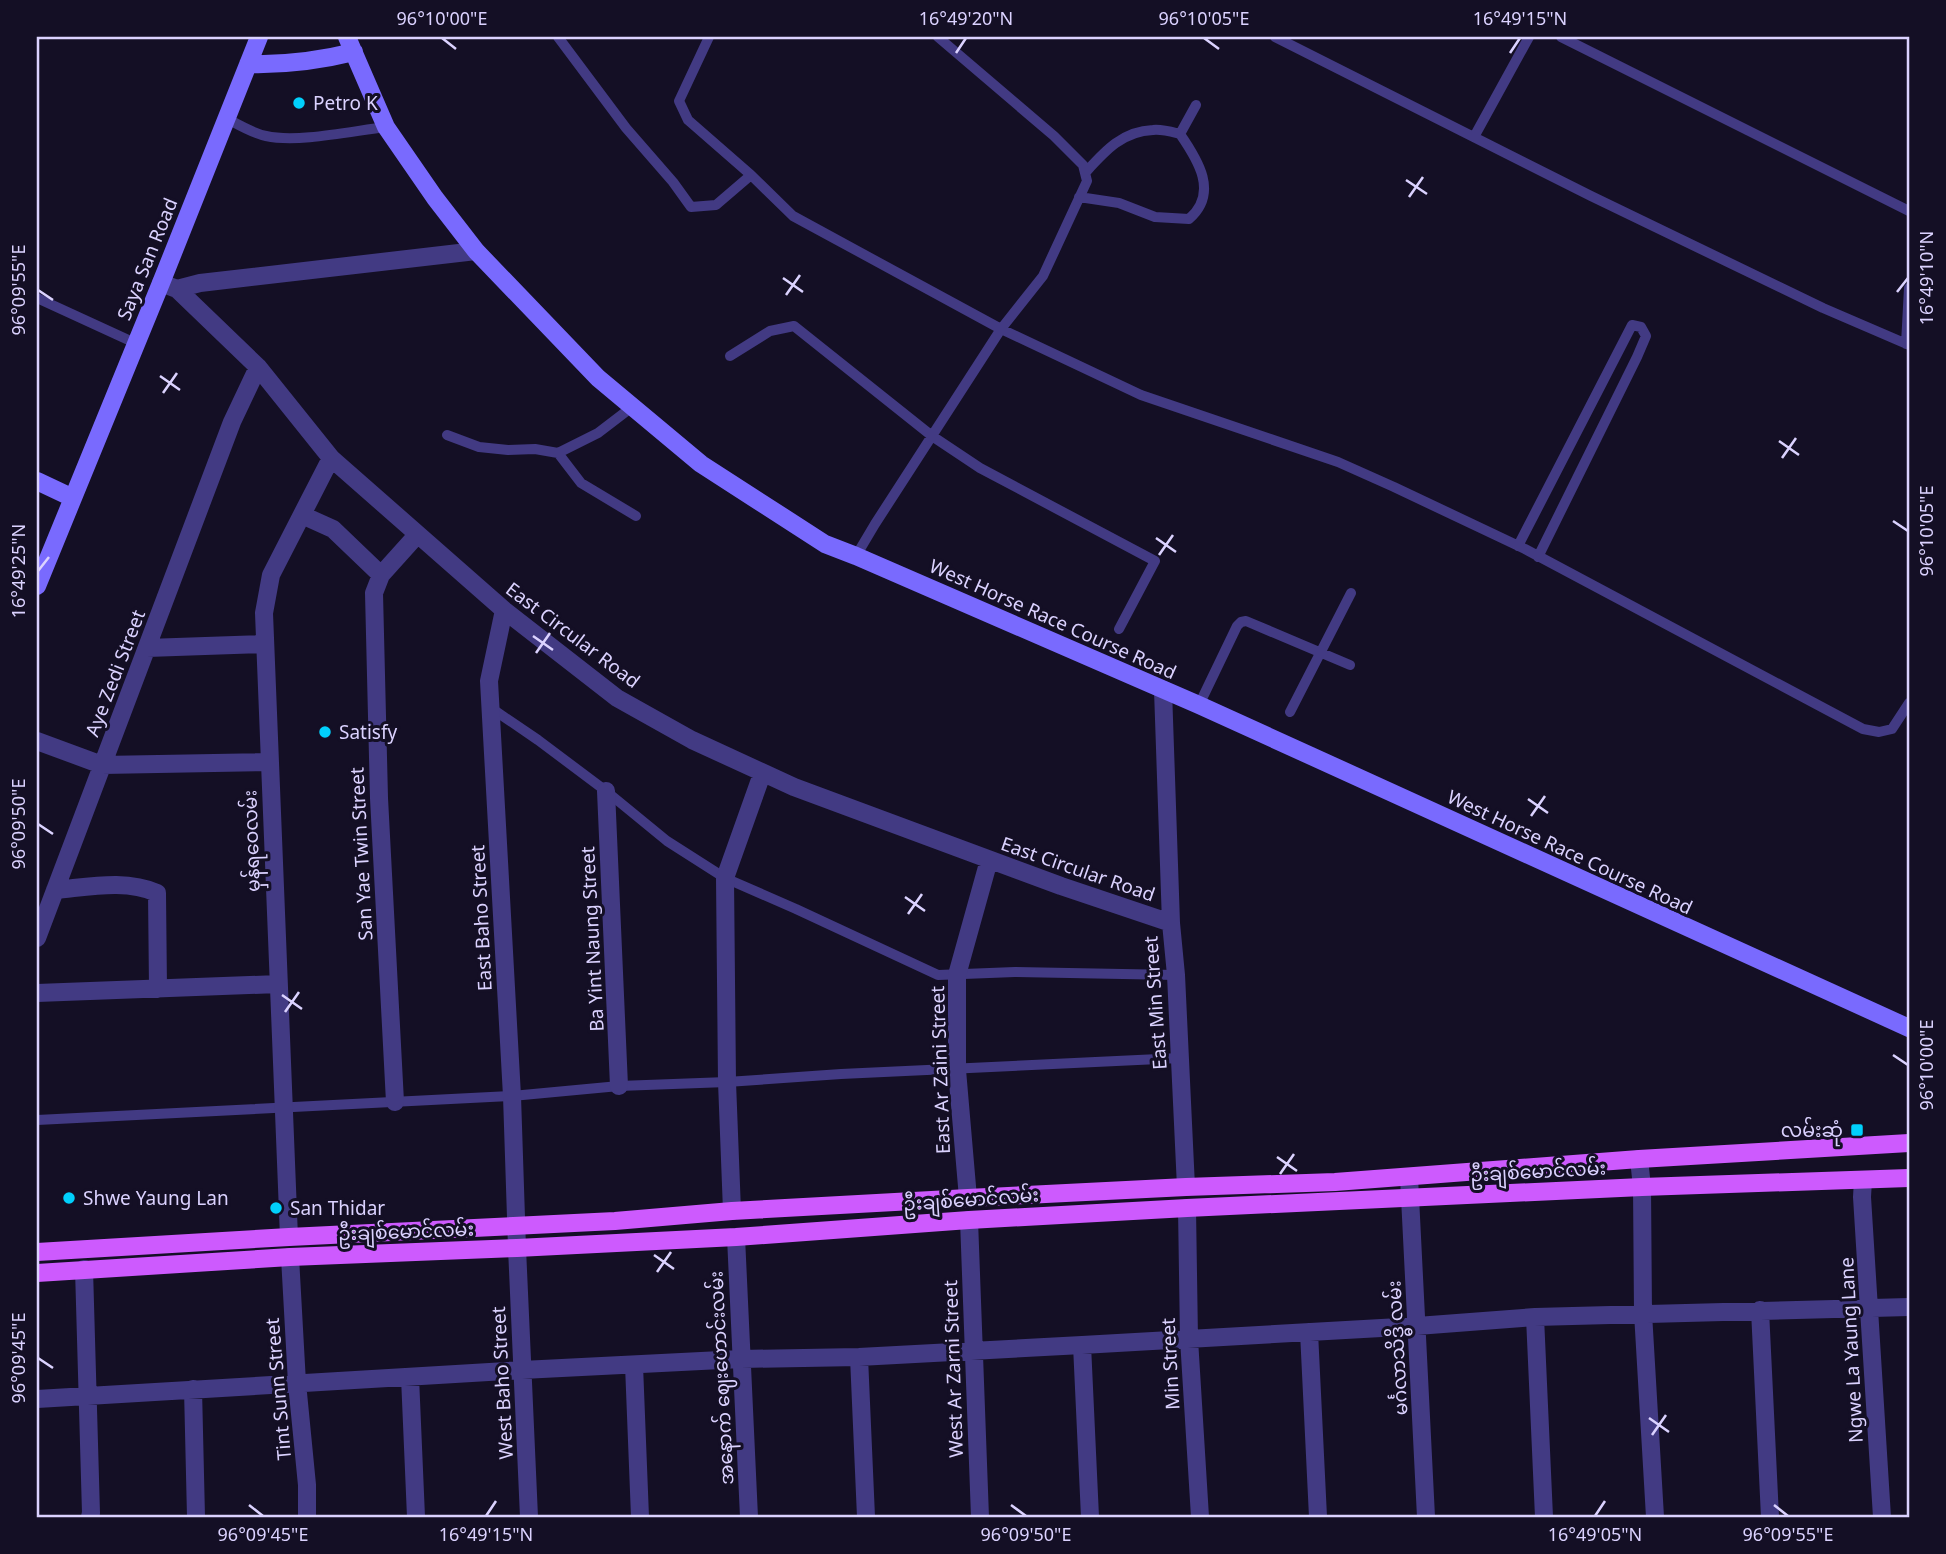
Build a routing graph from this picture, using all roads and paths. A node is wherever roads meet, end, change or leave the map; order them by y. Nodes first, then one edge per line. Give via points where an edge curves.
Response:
1 (259, 37) edge
2 (558, 37) edge
3 (707, 37) edge
4 (939, 37) edge
5 (1275, 37) edge
6 (1529, 37) edge
7 (1561, 37) edge
8 (350, 45) edge
9 (248, 64) junction
10 (1196, 105) dead end
11 (226, 118) junction
12 (386, 127) junction
13 (1180, 134) junction
14 (1474, 137) junction
15 (1085, 173) junction
16 (751, 175) junction
17 (1079, 197) junction
18 (1909, 211) edge
19 (476, 251) junction
20 (169, 286) junction
21 (1909, 288) edge
22 (37, 298) edge
23 (1001, 329) junction
24 (135, 343) junction
25 (1907, 345) edge
26 (730, 356) dead end
27 (258, 367) junction
28 (632, 407) junction
29 (447, 435) dead end
30 (932, 436) junction
31 (558, 453) junction
32 (331, 458) junction
33 (37, 481) edge
34 (73, 498) junction
35 (302, 515) junction
36 (636, 516) dead end
37 (417, 535) junction
38 (1518, 546) junction
39 (856, 556) junction
40 (1538, 557) junction
41 (381, 575) junction
42 (37, 586) edge
43 (1351, 593) dead end
44 (504, 610) junction
45 (1119, 628) dead end
46 (265, 643) junction
47 (147, 648) junction
48 (1321, 651) junction
49 (1350, 665) dead end
50 (1163, 690) junction
51 (1909, 703) edge
52 (1199, 705) junction
53 (491, 708) junction
54 (1290, 712) dead end
55 (37, 741) edge
56 (269, 762) junction
57 (102, 765) junction
58 (762, 774) junction
59 (606, 791) junction
60 (989, 860) junction
61 (725, 878) junction
62 (55, 890) junction
63 (1171, 923) junction
64 (37, 937) edge
65 (957, 975) junction
66 (1176, 975) junction
67 (278, 984) junction
68 (158, 989) junction
69 (37, 993) edge
70 (1909, 1028) edge
71 (1180, 1058) junction
72 (957, 1070) junction
73 (727, 1082) junction
74 (619, 1086) junction
75 (512, 1096) junction
76 (395, 1102) junction
77 (283, 1108) junction
78 (37, 1120) edge
79 (1909, 1143) edge
80 (1639, 1159) junction
81 (1409, 1177) junction
82 (1909, 1178) edge
83 (1863, 1180) junction
84 (1186, 1187) junction
85 (1642, 1187) junction
86 (968, 1198) junction
87 (1410, 1198) junction
88 (1187, 1208) junction
89 (732, 1211) junction
90 (968, 1220) junction
91 (516, 1226) junction
92 (289, 1237) junction
93 (736, 1237) junction
94 (517, 1248) junction
95 (37, 1252) edge
96 (290, 1256) junction
97 (84, 1269) junction
98 (37, 1273) edge
99 (1909, 1307) edge
100 (1870, 1308) junction
101 (1760, 1310) junction
102 (1643, 1313) junction
103 (1535, 1317) junction
104 (1416, 1326) junction
105 (1309, 1332) junction
106 (1189, 1339) junction
107 (1082, 1345) junction
108 (974, 1350) junction
109 (859, 1357) junction
110 (741, 1359) junction
111 (634, 1365) junction
112 (522, 1370) junction
113 (411, 1377) junction
114 (297, 1383) junction
115 (193, 1389) junction
116 (88, 1396) junction
117 (37, 1399) edge
118 (94, 1516) edge
119 (196, 1517) edge
120 (307, 1517) edge
121 (416, 1517) edge
122 (529, 1517) edge
123 (640, 1517) edge
124 (749, 1517) edge
125 (866, 1517) edge
126 (979, 1517) edge
127 (1090, 1517) edge
128 (1200, 1517) edge
129 (1318, 1517) edge
130 (1426, 1517) edge
131 (1544, 1517) edge
132 (1656, 1517) edge
133 (1770, 1517) edge
134 (1882, 1517) edge

1 - 9 street, Saya San Road
2 - 16 lane via 691,206 716,205
3 - 16 lane via 679,101 688,120
4 - 15 lane via 1054,136 1083,165
5 - 14 lane
6 - 14 lane
7 - 18 lane
8 - 9 street via 303,63
8 - 12 street, West Horse Race Course Road
9 - 11 street, Saya San Road
10 - 13 lane
11 - 12 lane via 268,137
11 - 20 street, Saya San Road
12 - 19 street, West Horse Race Course Road
13 - 15 lane via 1154,130 1129,134
13 - 17 lane via 1203,172 1204,197 1189,219 1155,217 1119,203
14 - 25 lane
15 - 17 lane via 1087,181
16 - 23 lane via 793,216
17 - 23 lane via 1043,276
19 - 20 street
19 - 28 street, West Horse Race Course Road via 598,378
20 - 24 street, Saya San Road
20 - 27 street, East Circular Road
21 - 25 lane
22 - 24 lane
23 - 30 lane
23 - 38 lane via 1140,396 1338,463
24 - 34 street, Saya San Road
26 - 30 lane via 770,331 794,326
27 - 32 street, East Circular Road
27 - 47 street, Aye Zedi Street via 232,422
28 - 31 lane via 598,433
28 - 39 street, West Horse Race Course Road via 701,464 825,544
29 - 31 lane via 479,447
30 - 39 lane
30 - 45 lane via 980,468 1155,561
31 - 36 lane via 581,482
32 - 35 street, မှန်ရဝေလမ်း
32 - 37 street, East Circular Road
33 - 34 street
34 - 42 street, Saya San Road
35 - 41 street via 333,529
35 - 46 street, မှန်ရဝေလမ်း via 271,575 264,613
37 - 41 street
37 - 44 street, East Circular Road
38 - 40 lane
38 - 40 lane via 1632,325 1641,327 1646,336 1637,357
39 - 50 street, West Horse Race Course Road
40 - 51 lane via 1863,729 1892,729
41 - 76 street, San Yae Twin Street via 374,593 379,798
43 - 48 lane
44 - 53 street, East Baho Street via 489,681
44 - 58 street, East Circular Road via 617,698
46 - 47 street
46 - 56 street, မှန်ရဝေလမ်း
47 - 57 street, Aye Zedi Street
48 - 49 lane
48 - 52 lane via 1241,622
48 - 54 lane
50 - 52 street, West Horse Race Course Road
50 - 63 street, East Min Street
52 - 70 street, West Horse Race Course Road
53 - 59 lane
53 - 75 street, East Baho Street
55 - 57 street
56 - 57 street
56 - 67 street, မှန်ရဝေလမ်း
57 - 62 street, Aye Zedi Street
58 - 60 street, East Circular Road
58 - 61 street
59 - 61 lane via 667,841
59 - 74 street, Ba Yint Naung Street
60 - 63 street, East Circular Road
60 - 65 street, East Ar Zaini Street
61 - 65 lane via 938,975
61 - 73 street
62 - 64 street, Aye Zedi Street
62 - 68 street via 130,885 157,893
63 - 66 street, East Min Street
65 - 66 lane
65 - 72 street, East Ar Zaini Street
66 - 71 street, East Min Street
67 - 68 street
67 - 77 street, မှန်ရဝေလမ်း
68 - 69 street
71 - 72 lane
71 - 84 street, East Min Street
72 - 73 lane
72 - 86 street, East Ar Zaini Street
73 - 74 lane
73 - 89 street
74 - 75 lane
75 - 76 lane
75 - 91 street, East Baho Street
76 - 77 lane
77 - 78 lane
77 - 92 street, မှန်ရဝေလမ်း
79 - 80 main road, ဦးချစ်မောင်လမ်း
80 - 81 main road, ဦးချစ်မောင်လမ်း
80 - 85 street
81 - 84 main road, ဦးချစ်မောင်လမ်း
81 - 87 street, မင်္ဂလာသိဒ္ဓိ လမ်း
82 - 83 main road, ဦးချစ်မောင်လမ်း
83 - 85 main road, ဦးချစ်မောင်လမ်း
83 - 100 street, Ngwe La Yaung Lane
84 - 86 main road, ဦးချစ်မောင်လမ်း
85 - 87 main road, ဦးချစ်မောင်လမ်း
85 - 102 street
86 - 89 main road, ဦးချစ်မောင်လမ်း
87 - 88 main road, ဦးချစ်မောင်လမ်း
87 - 104 street, မင်္ဂလာသိဒ္ဓိ လမ်း
88 - 90 main road, ဦးချစ်မောင်လမ်း
88 - 106 street, Min Street
89 - 91 main road, ဦးချစ်မောင်လမ်း
90 - 93 main road, ဦးချစ်မောင်လမ်း
90 - 108 street, West Ar Zarni Street
91 - 92 main road, ဦးချစ်မောင်လမ်း
91 - 94 street, West Baho Street
92 - 95 main road, ဦးချစ်မောင်လမ်း
93 - 94 main road, ဦးချစ်မောင်လမ်း
93 - 110 street, အနောက် ဈေးဟောင်းလမ်း
94 - 96 main road, ဦးချစ်မောင်လမ်း
94 - 112 street, West Baho Street
96 - 97 main road, ဦးချစ်မောင်လမ်း
96 - 114 street, Tint Sunn Street
97 - 98 main road, ဦးချစ်မောင်လမ်း
97 - 116 street
99 - 100 street
100 - 101 street
100 - 134 street, Ngwe La Yaung Lane
101 - 102 street
101 - 133 street
102 - 103 street
102 - 132 street
103 - 104 street
103 - 131 street
104 - 105 street
104 - 130 street, မင်္ဂလာသိဒ္ဓိ လမ်း
105 - 106 street
105 - 129 street
106 - 107 street
106 - 128 street, Min Street
107 - 108 street
107 - 127 street
108 - 109 street
108 - 126 street, West Ar Zarni Street
109 - 110 street
109 - 125 street
110 - 111 street
110 - 124 street, အနောက် ဈေးဟောင်းလမ်း
111 - 112 street
111 - 123 street
112 - 113 street
112 - 122 street, West Baho Street
113 - 114 street
113 - 121 street
114 - 115 street
114 - 120 street, Tint Sunn Street
115 - 116 street
115 - 119 street
116 - 117 street
116 - 118 street

